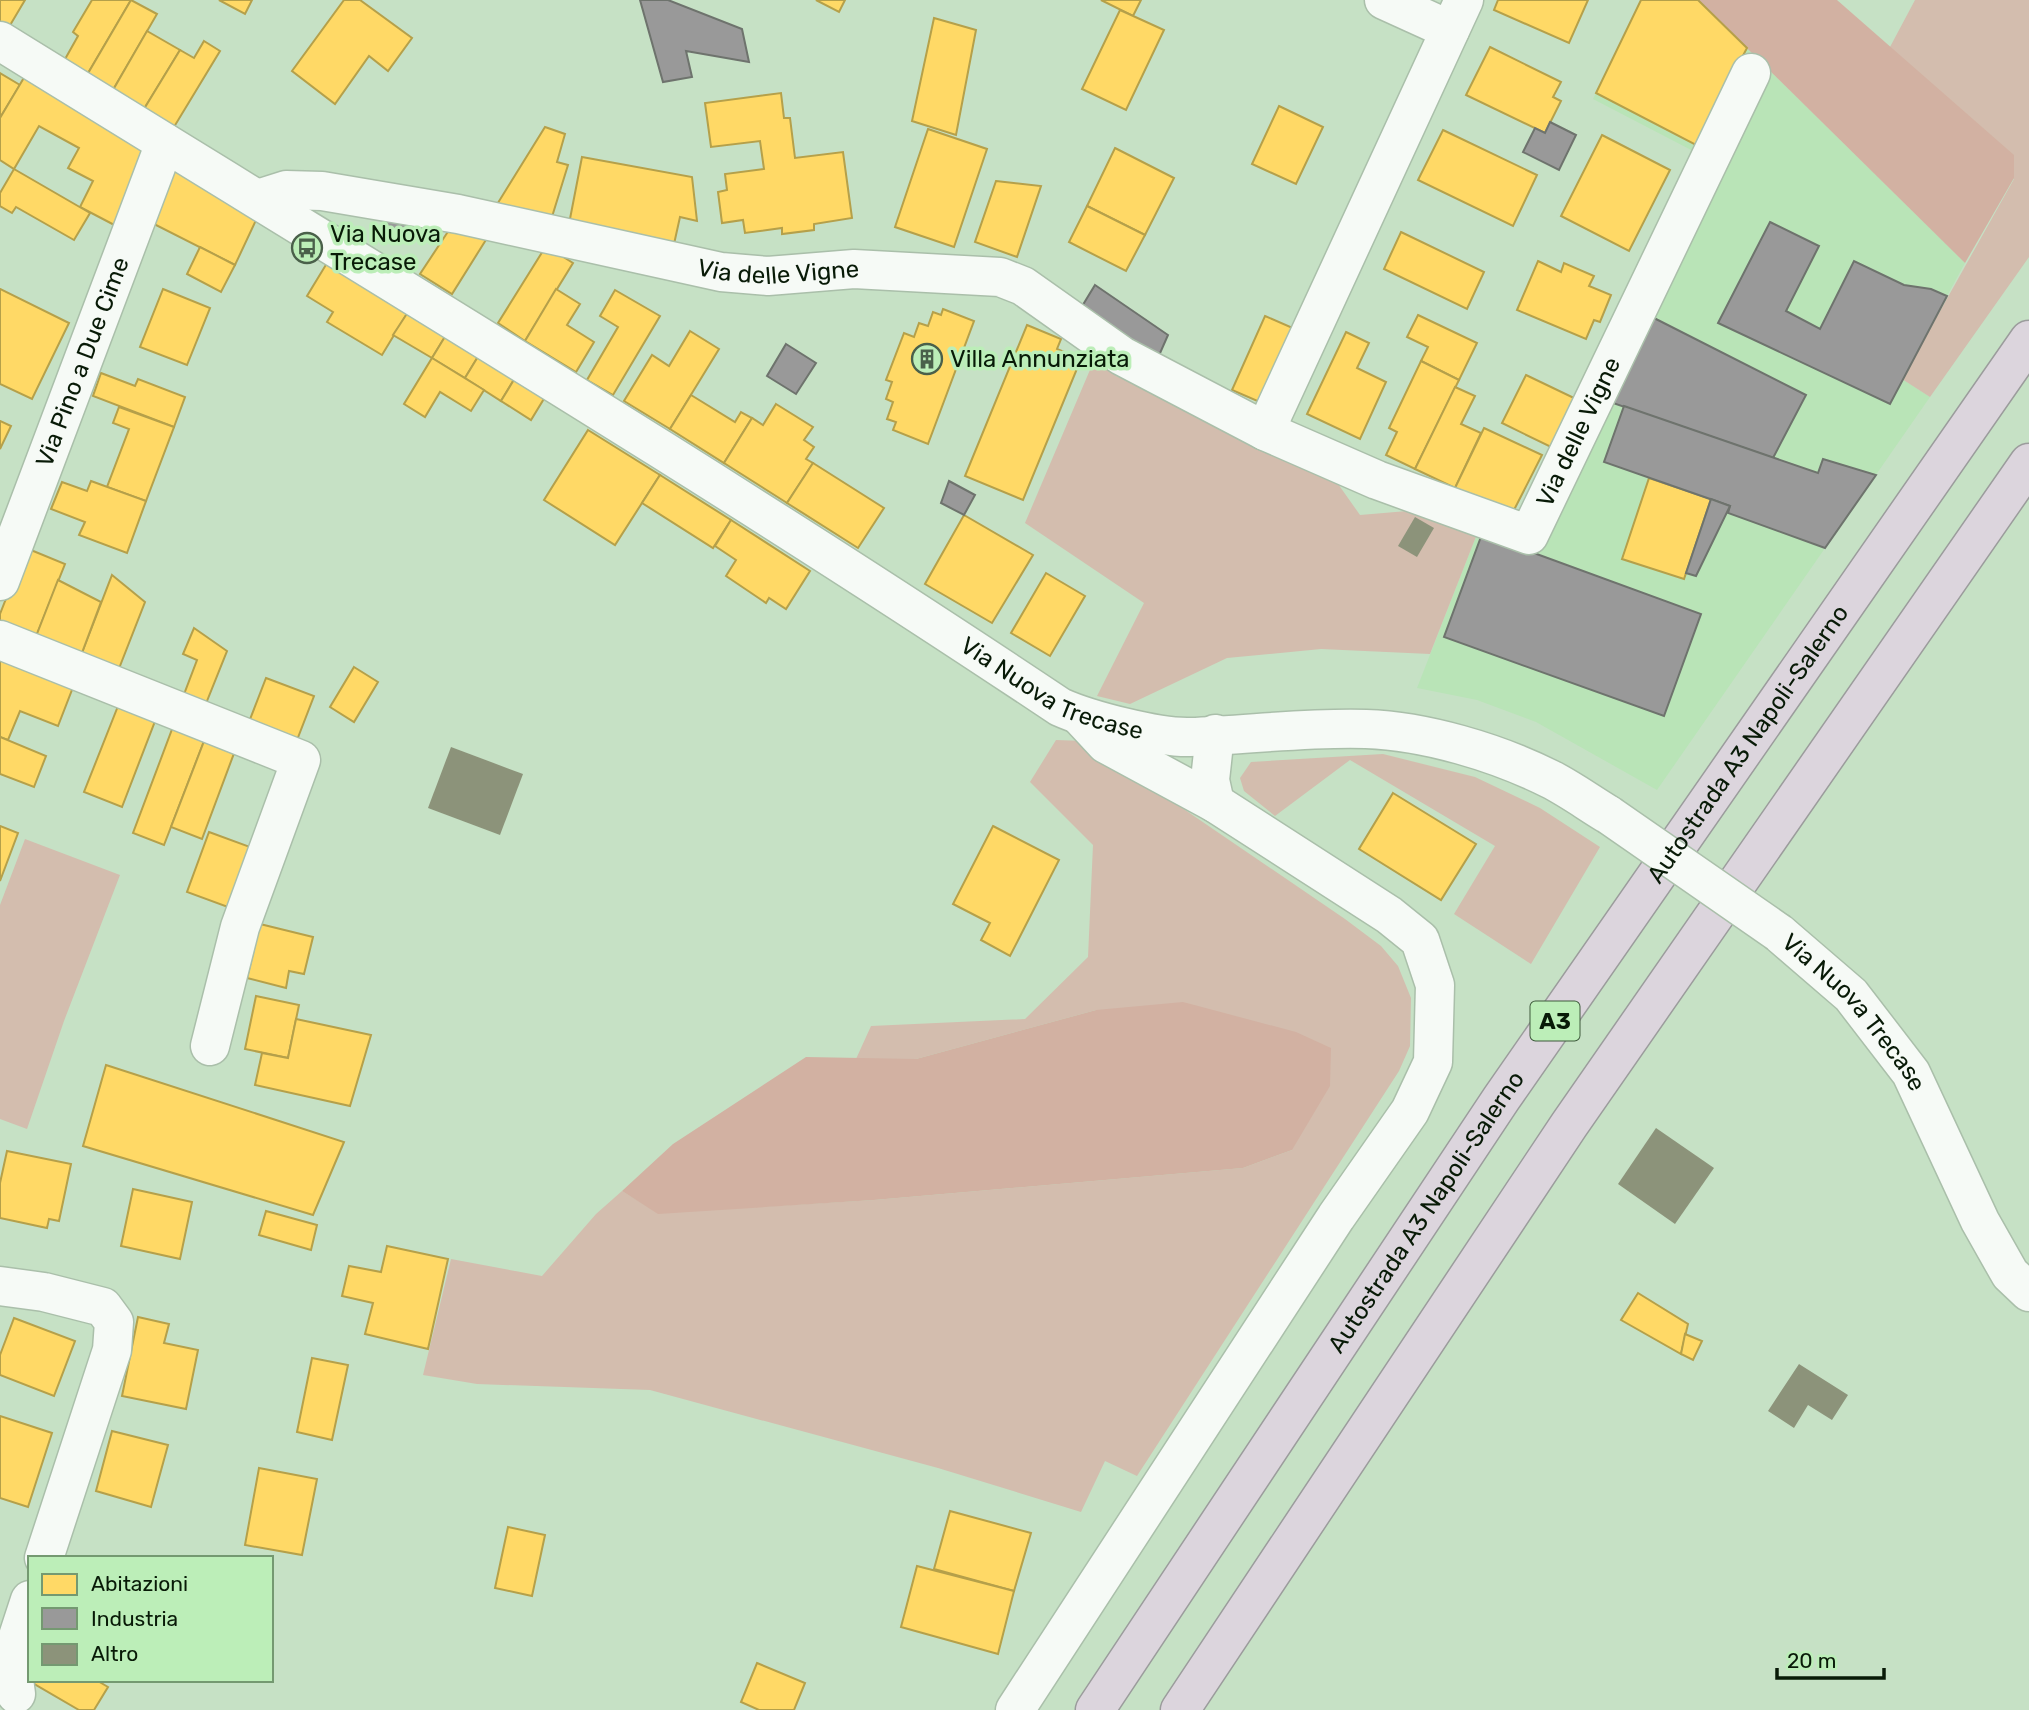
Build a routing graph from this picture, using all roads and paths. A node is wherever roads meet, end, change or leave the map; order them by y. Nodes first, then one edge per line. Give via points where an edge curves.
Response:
1 (1384, 0) edge
2 (1457, 15) edge
3 (0, 41) edge
4 (1751, 73) dead end
5 (166, 143) junction
6 (258, 199) junction
7 (2029, 340) edge
8 (1265, 431) junction
9 (2029, 463) edge
10 (0, 581) edge
11 (0, 640) edge
12 (1080, 716) junction
13 (1201, 735) junction
14 (1200, 795) junction
15 (210, 1046) dead end
16 (0, 1286) edge
17 (2029, 1292) edge
18 (45, 1556) edge
19 (28, 1606) edge
20 (16, 1694) dead end
21 (1015, 1710) edge
22 (1095, 1710) edge
23 (1180, 1710) edge

1 - 2 street
2 - 8 street
3 - 5 street, Via Nuova Trecase
4 - 8 street, Via delle Vigne via 1529,535 1377,480
5 - 6 street, Via Nuova Trecase
5 - 10 street, Via Pino a Due Cime
6 - 8 street, Via delle Vigne via 286,190 323,191 458,214 721,272 768,276 854,269 1000,277 1023,286 1122,356
6 - 12 street, Via Nuova Trecase
7 - 22 highway, Autostrada A3 Napoli-Salerno / A3 via 1493,1110
9 - 23 highway via 1577,1114
11 - 15 street via 300,760 240,927
12 - 13 street, Via Nuova Trecase via 1157,733
12 - 14 street via 1106,744
13 - 14 street via 1210,780
13 - 17 street, Via Nuova Trecase, bridge via 1368,729 1436,738 1550,779 1609,815 1779,933 1851,995 1911,1073 1980,1221 2010,1274
14 - 21 street via 1389,915 1420,940 1435,985 1433,1062 1403,1123 1336,1217
16 - 18 street via 103,1307 114,1322 112,1350
19 - 20 street via 11,1658

